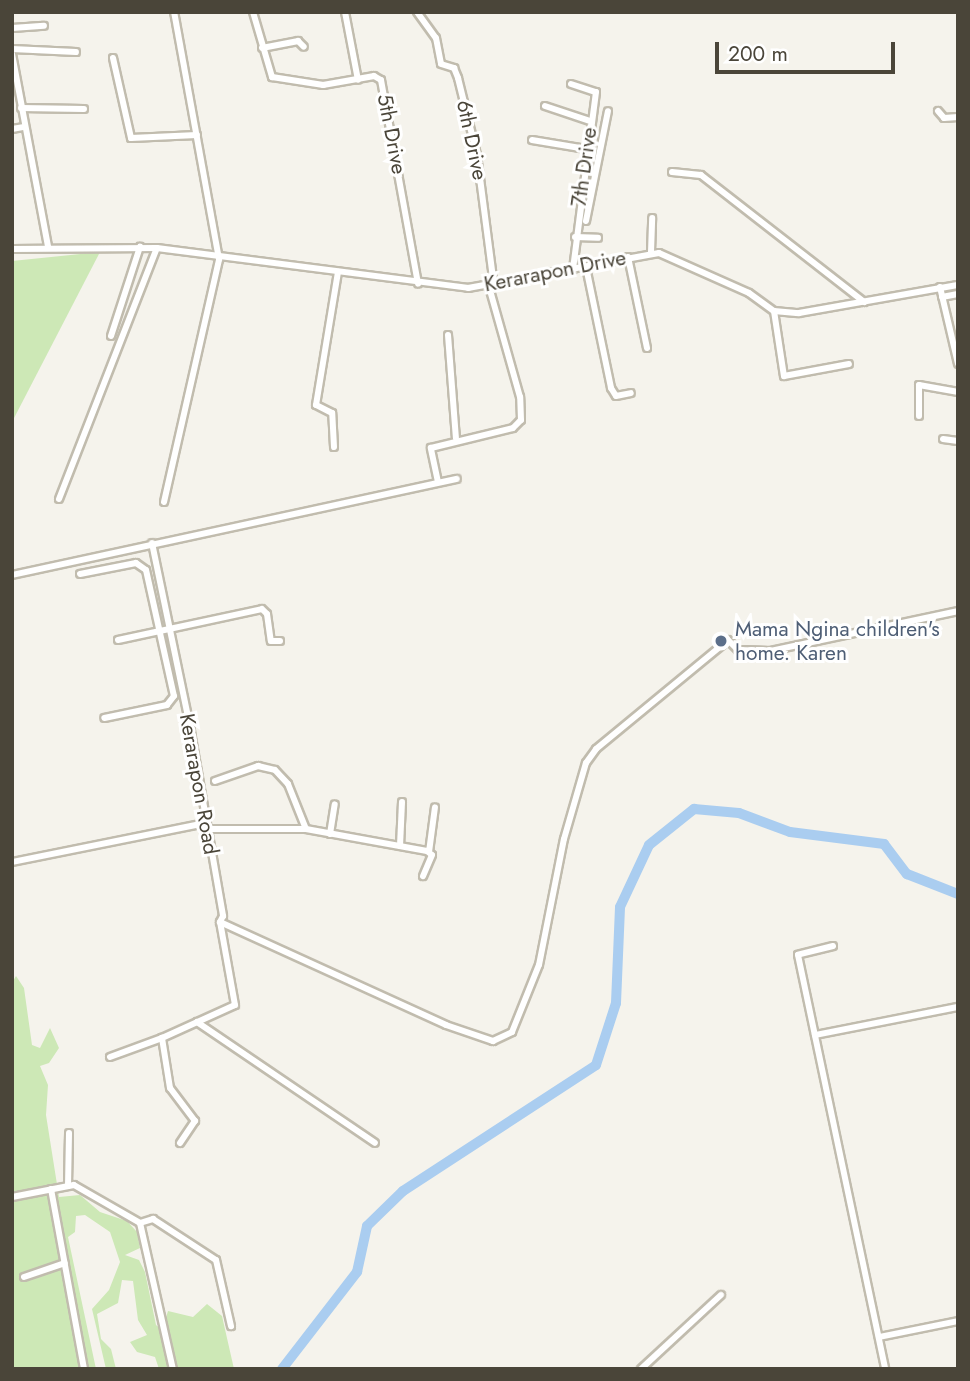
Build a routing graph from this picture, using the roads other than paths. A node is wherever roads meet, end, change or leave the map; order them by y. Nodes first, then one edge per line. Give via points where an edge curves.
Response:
1 (174, 12) edge
2 (253, 12) edge
3 (345, 12) edge
4 (417, 12) edge
5 (44, 26) dead end
6 (12, 28) edge
7 (304, 47) dead end
8 (262, 48) junction
9 (12, 52) edge
10 (76, 52) dead end
11 (113, 58) dead end
12 (13, 63) edge
13 (358, 80) junction
14 (571, 84) dead end
15 (545, 106) dead end
16 (21, 108) junction
17 (84, 109) dead end
18 (608, 111) dead end
19 (938, 111) dead end
20 (958, 117) edge
21 (590, 121) junction
22 (23, 127) junction
23 (12, 129) edge
24 (197, 135) junction
25 (532, 140) dead end
26 (586, 149) junction
27 (672, 172) dead end
28 (582, 178) junction
29 (594, 178) junction
30 (652, 218) dead end
31 (586, 221) dead end
32 (575, 237) junction
33 (597, 238) dead end
34 (48, 247) junction
35 (140, 247) junction
36 (157, 248) junction
37 (12, 249) edge
38 (651, 253) junction
39 (218, 256) junction
40 (628, 257) junction
41 (586, 267) junction
42 (573, 270) junction
43 (338, 272) junction
44 (418, 284) junction
45 (958, 285) edge
46 (491, 286) junction
47 (940, 287) junction
48 (958, 295) edge
49 (942, 297) junction
50 (864, 302) junction
51 (774, 311) junction
52 (448, 335) dead end
53 (111, 336) dead end
54 (647, 348) dead end
55 (849, 364) dead end
56 (958, 364) edge
57 (958, 392) edge
58 (631, 393) dead end
59 (919, 415) dead end
60 (457, 438) junction
61 (943, 439) dead end
62 (958, 441) edge
63 (334, 447) dead end
64 (457, 479) dead end
65 (438, 482) junction
66 (59, 499) dead end
67 (164, 502) dead end
68 (152, 543) junction
69 (80, 574) dead end
70 (12, 575) edge
71 (958, 611) edge
72 (169, 630) junction
73 (159, 632) junction
74 (118, 640) dead end
75 (279, 642) dead end
76 (104, 718) dead end
77 (215, 781) dead end
78 (402, 802) dead end
79 (335, 804) dead end
80 (435, 807) dead end
81 (206, 826) junction
82 (306, 829) junction
83 (330, 834) junction
84 (400, 846) junction
85 (429, 852) junction
86 (12, 862) edge
87 (423, 876) dead end
88 (220, 922) junction
89 (833, 946) dead end
90 (958, 1007) edge
91 (197, 1022) junction
92 (814, 1035) junction
93 (162, 1038) junction
94 (110, 1057) dead end
95 (69, 1133) dead end
96 (180, 1143) dead end
97 (375, 1143) dead end
98 (68, 1185) junction
99 (51, 1189) junction
100 (12, 1197) edge
101 (140, 1223) junction
102 (65, 1263) junction
103 (24, 1277) dead end
104 (721, 1295) dead end
105 (958, 1321) edge
106 (231, 1326) dead end
107 (879, 1337) junction
108 (84, 1369) edge
109 (173, 1369) edge
110 (641, 1369) edge
111 (885, 1369) edge

1 - 24 street
2 - 8 street, 5th Drive
3 - 13 street
4 - 46 street, 6th Drive via 436,37 441,64 454,68 458,78 477,155
5 - 6 street
7 - 8 street via 298,41
8 - 13 street, 5th Drive via 269,74 275,78 323,85
9 - 10 street
9 - 12 street
11 - 24 street via 131,138
12 - 16 street
13 - 44 street, 5th Drive via 376,76 383,83
14 - 21 street, 7th Drive via 595,89
15 - 21 street
16 - 17 street
16 - 22 street
18 - 29 street
19 - 20 street via 944,118
21 - 26 street, 7th Drive
22 - 23 street
22 - 34 street
24 - 39 street
25 - 26 street
26 - 28 street, 7th Drive
27 - 50 street via 701,175
28 - 29 street
28 - 32 street, 7th Drive
29 - 31 street
30 - 38 street
32 - 33 street
32 - 42 street, 7th Drive
34 - 35 street, Kerarapon Drive
34 - 37 street, Kerarapon Drive
35 - 36 street, Kerarapon Drive
35 - 53 street
36 - 39 street, Kerarapon Drive
36 - 66 street
38 - 40 street, Kerarapon Drive
38 - 51 street, Kerarapon Drive via 686,262 749,293
39 - 43 street, Kerarapon Drive
39 - 67 street
40 - 41 street, Kerarapon Drive
40 - 54 street
41 - 42 street, Kerarapon Drive
41 - 58 street via 611,388 616,396
42 - 46 street, Kerarapon Drive
43 - 44 street, Kerarapon Drive
43 - 63 street via 316,405 332,413
44 - 46 street, Kerarapon Drive
45 - 47 street
46 - 60 street, 6th Drive via 522,416 513,428
47 - 49 street
47 - 50 street
48 - 49 street
49 - 56 street
50 - 51 street via 809,312
51 - 55 street via 784,376
52 - 60 street
57 - 59 street via 919,385
60 - 65 street via 430,450
61 - 62 street
64 - 65 street
65 - 68 street
68 - 70 street
68 - 72 street, Kerarapon Road
69 - 73 street via 143,566
71 - 88 street via 770,650 738,650 726,641 589,757 564,839 539,965 509,1036 487,1041 446,1025
72 - 73 street
72 - 75 street via 262,609 271,641
72 - 81 street, Kerarapon Road
73 - 74 street
73 - 76 street via 173,700
77 - 82 street via 268,767 288,784
78 - 84 street
79 - 83 street
80 - 85 street
81 - 82 street
81 - 86 street
81 - 88 street, Kerarapon Road via 223,916
82 - 83 street
83 - 84 street
84 - 85 street
85 - 87 street
88 - 91 street, Kerarapon Road via 236,1004
89 - 92 street via 798,955
90 - 92 street
91 - 93 street
91 - 97 street
92 - 107 street
93 - 94 street
93 - 96 street via 170,1088 195,1121
95 - 98 street
98 - 99 street
98 - 101 street
99 - 100 street
99 - 102 street
101 - 106 street via 156,1220 216,1260
101 - 109 street
102 - 103 street
102 - 108 street
104 - 110 street
105 - 107 street
107 - 111 street

